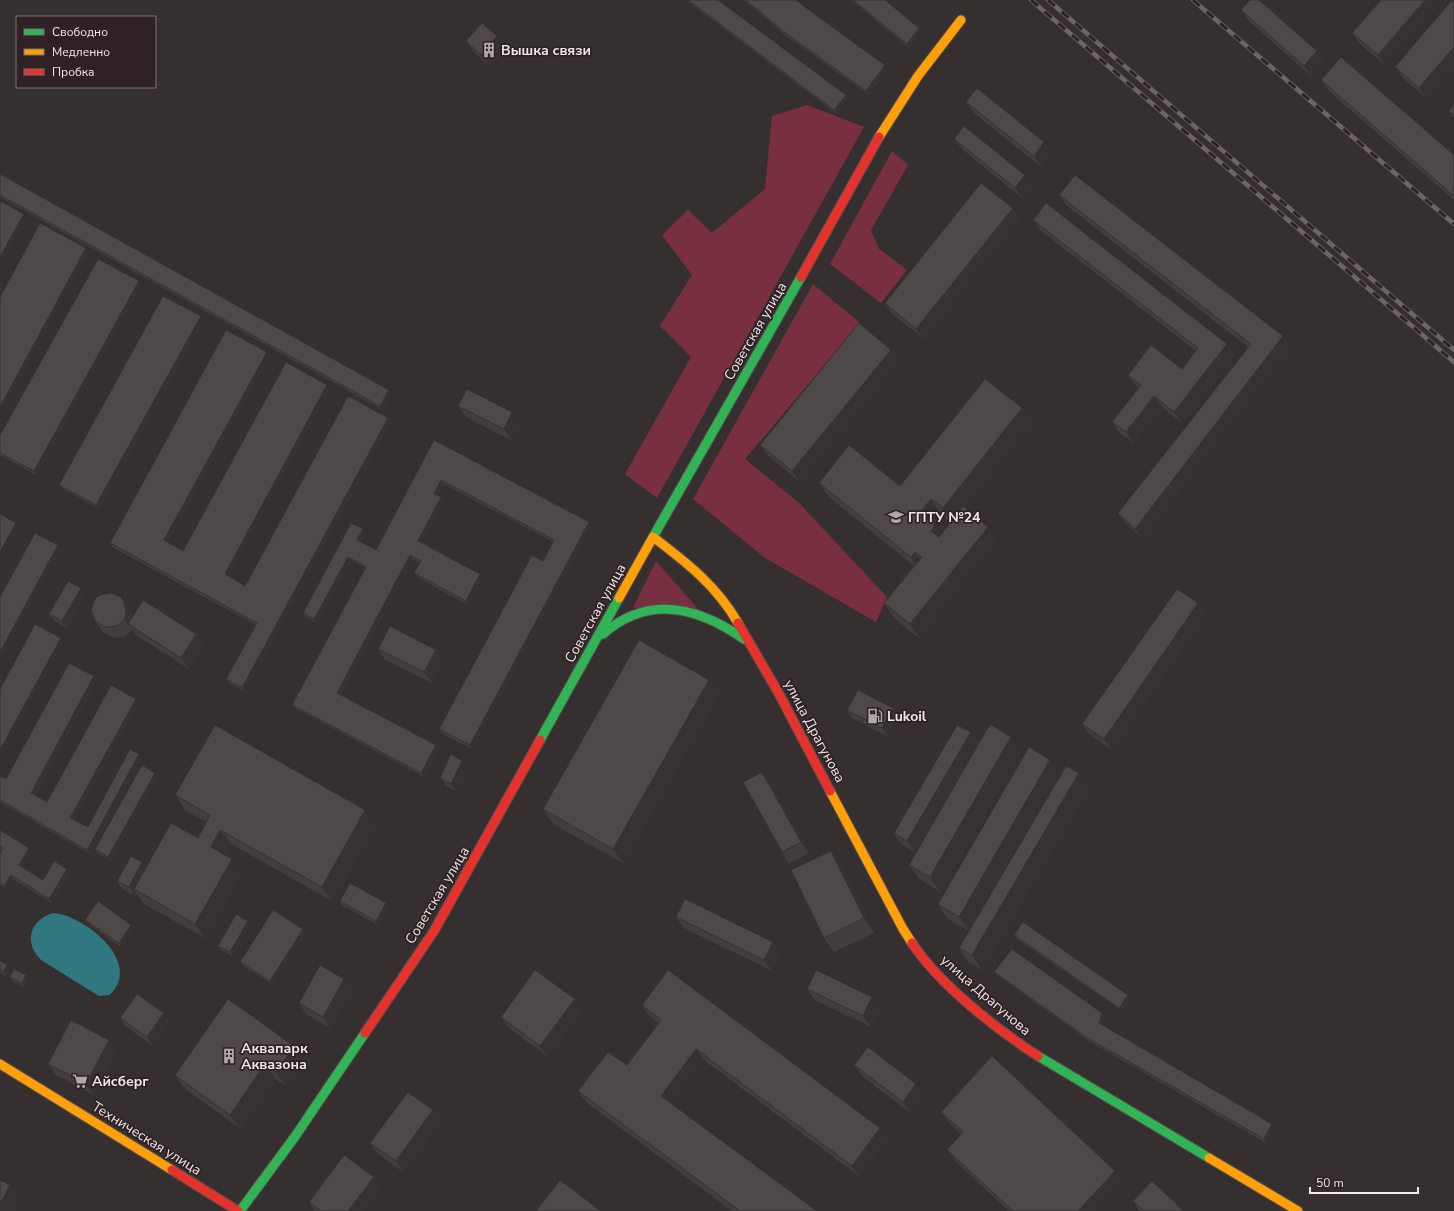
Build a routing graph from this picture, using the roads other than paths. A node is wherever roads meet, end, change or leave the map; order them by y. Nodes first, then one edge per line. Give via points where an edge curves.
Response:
1 (960, 20) dead end
2 (653, 537) junction
3 (598, 638) junction
4 (751, 644) junction
5 (0, 1064) edge
6 (239, 1211) edge
7 (1298, 1211) edge

1 - 2 main road, Советская улица via 887,122 808,267
2 - 3 main road, Советская улица
2 - 4 main road, улица Драгунова via 711,585 728,606
3 - 4 main road via 621,620 646,611 672,608 702,614 725,625
3 - 6 main road, Советская улица via 434,931 303,1125
4 - 7 main road, улица Драгунова via 829,786 902,929 922,958 1012,1039 1064,1074
5 - 6 main road, Техническая улица

